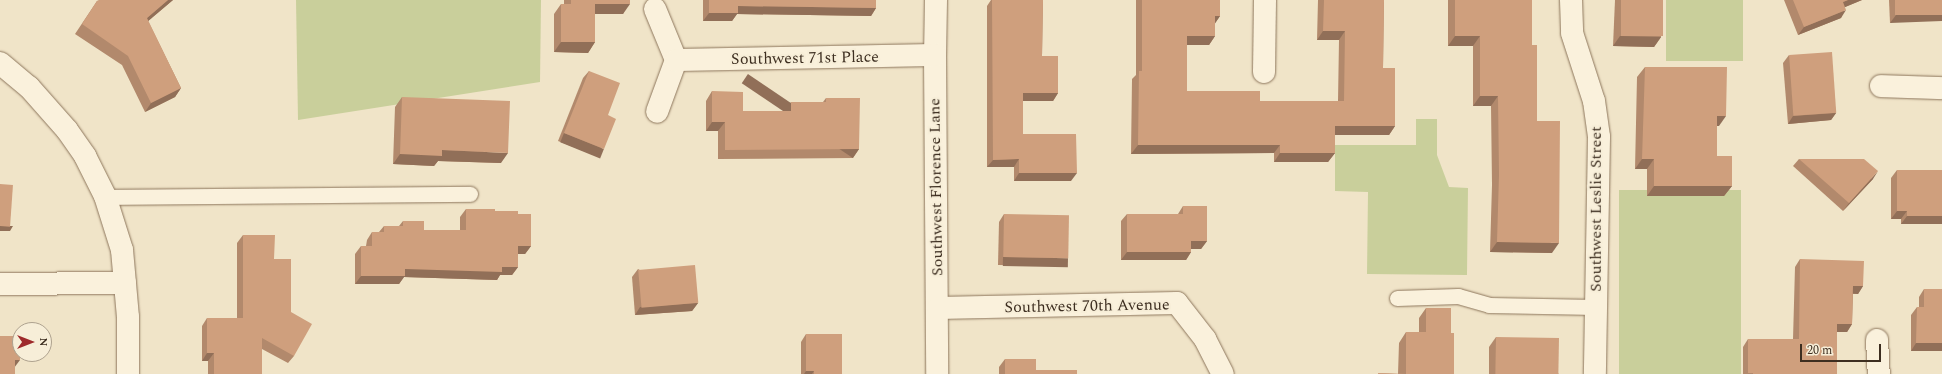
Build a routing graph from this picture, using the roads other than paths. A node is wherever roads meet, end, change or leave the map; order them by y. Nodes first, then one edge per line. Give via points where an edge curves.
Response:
1 (936, 0) edge
2 (1266, 0) edge
3 (1571, 0) edge
4 (655, 9) dead end
5 (935, 55) junction
6 (676, 60) junction
7 (0, 63) edge
8 (1264, 72) dead end
9 (1881, 86) dead end
10 (1942, 88) edge
11 (657, 112) dead end
12 (470, 194) dead end
13 (105, 197) junction
14 (125, 283) junction
15 (0, 284) edge
16 (1397, 298) dead end
17 (1596, 307) junction
18 (938, 308) junction
19 (1877, 340) dead end
20 (128, 374) edge
21 (937, 374) edge
22 (1222, 374) edge
23 (1595, 374) edge
24 (1879, 374) edge

1 - 5 street, Southwest Florence Lane
2 - 8 street
3 - 17 street, Southwest Leslie Street via 1572,33 1594,100 1599,138
4 - 6 street
5 - 6 street, Southwest 71st Place
5 - 18 street, Southwest Florence Lane
6 - 11 street
7 - 13 street via 29,87 67,130
9 - 10 street
12 - 13 lane
13 - 14 street via 122,250
14 - 15 street
14 - 20 street
16 - 17 lane via 1458,296 1489,305
17 - 23 street, Southwest Leslie Street
18 - 21 street, Southwest Florence Lane
18 - 22 street, Southwest 70th Avenue via 1177,303 1205,339
19 - 24 street

